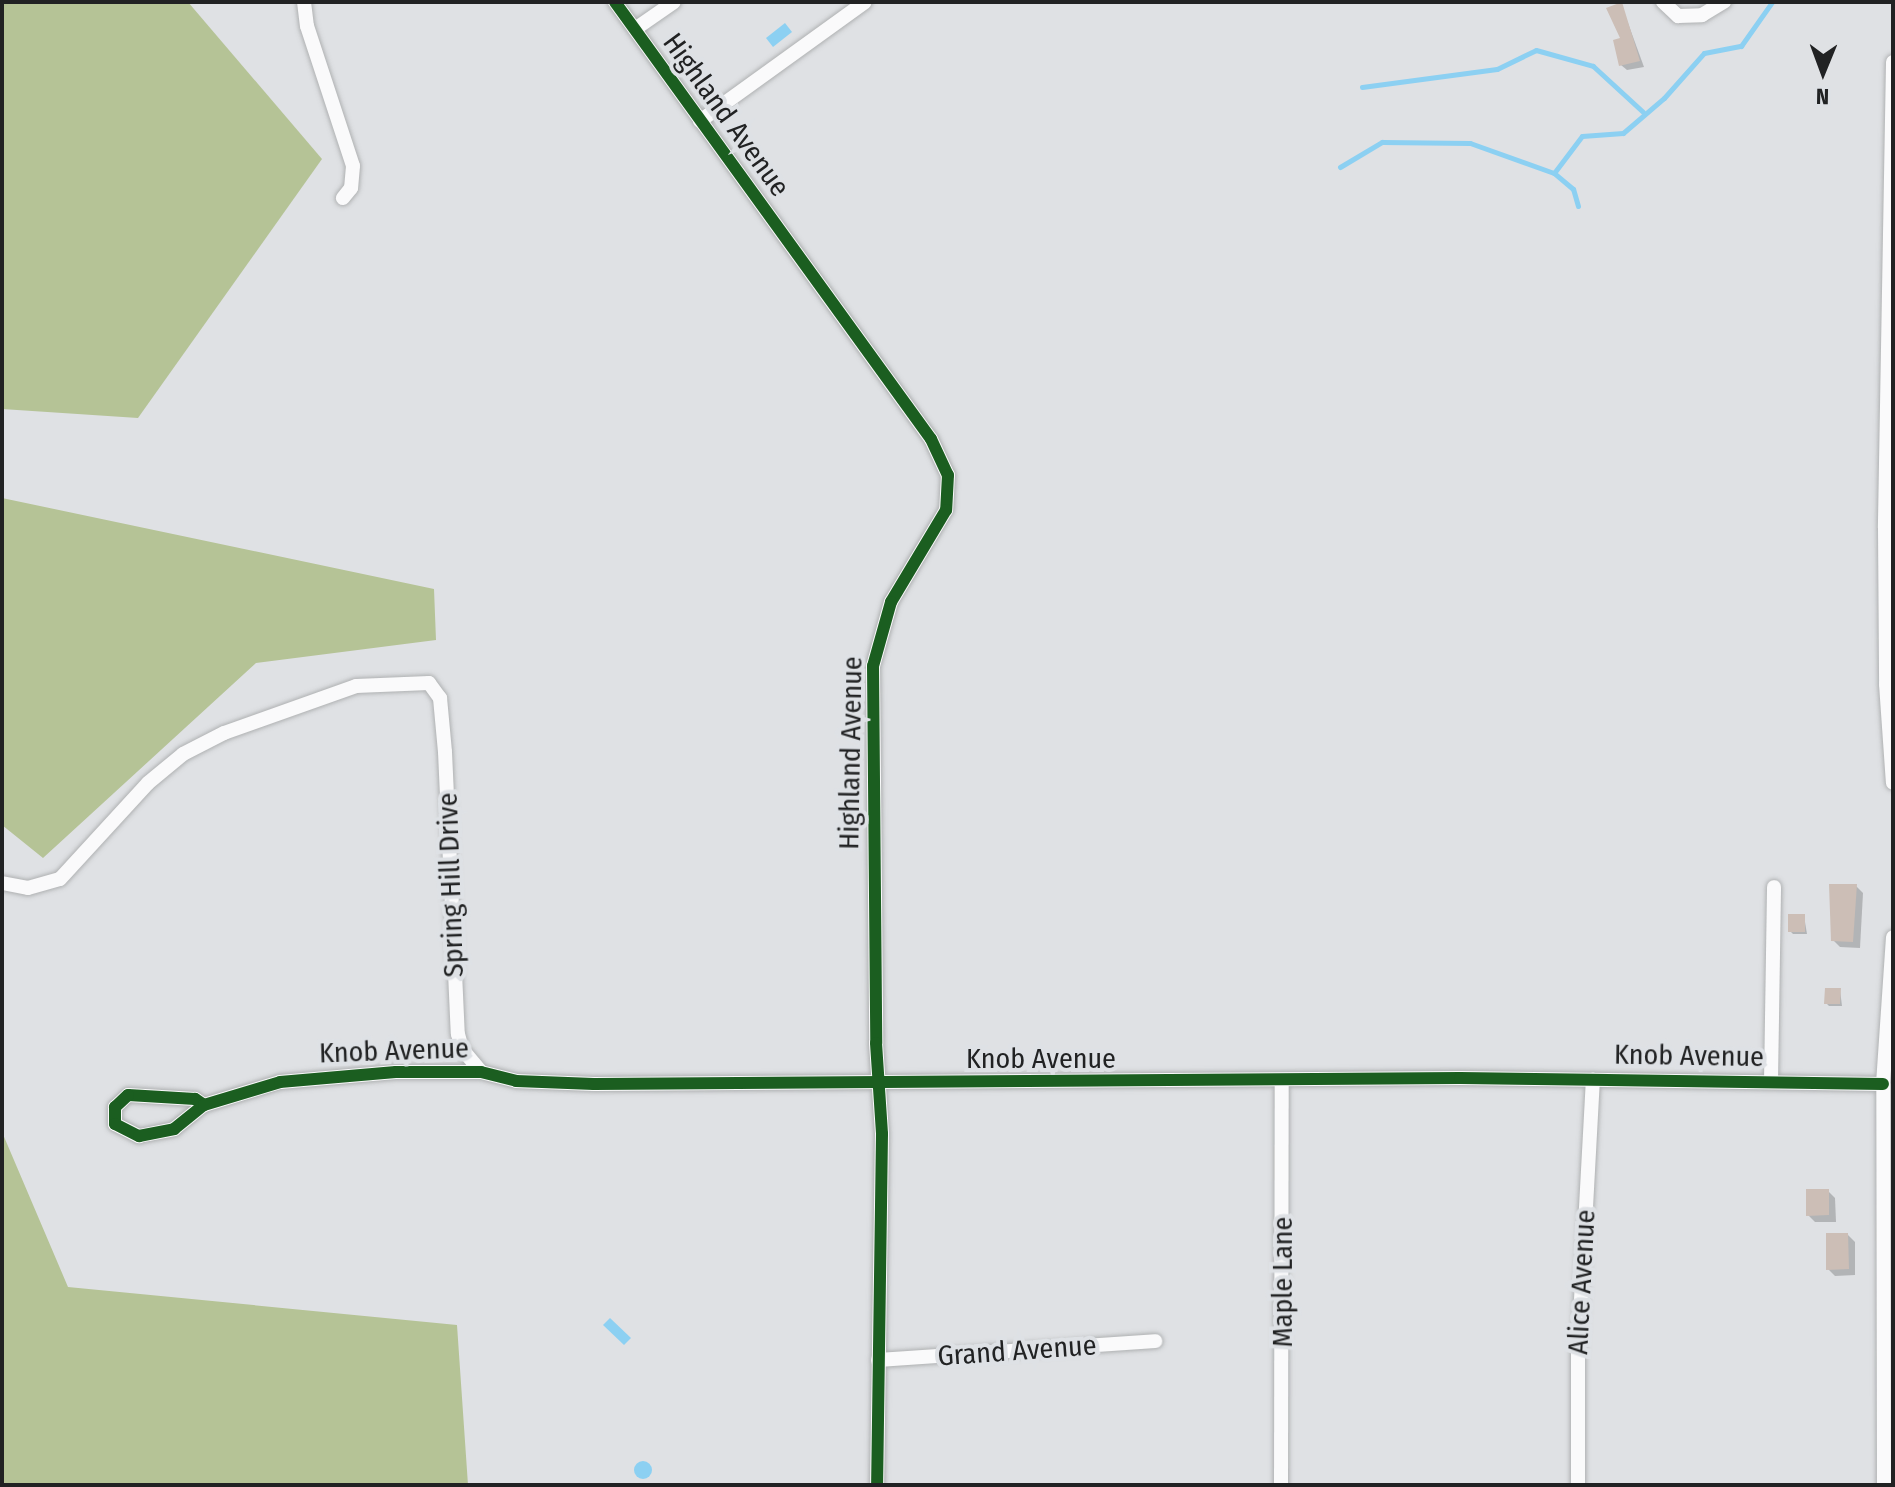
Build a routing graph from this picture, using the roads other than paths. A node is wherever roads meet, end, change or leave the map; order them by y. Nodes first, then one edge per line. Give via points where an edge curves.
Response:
1 (304, 2) edge
2 (674, 2) edge
3 (865, 2) edge
4 (1663, 2) edge
5 (1724, 2) edge
6 (620, 3) edge
7 (635, 29) junction
8 (1893, 62) edge
9 (700, 121) junction
10 (343, 198) dead end
11 (1893, 783) edge
12 (2, 883) edge
13 (1774, 887) dead end
14 (1893, 937) edge
15 (481, 1072) junction
16 (1593, 1079) junction
17 (1282, 1080) junction
18 (1771, 1081) junction
19 (880, 1083) junction
20 (1883, 1084) junction
21 (204, 1105) junction
22 (1155, 1341) dead end
23 (878, 1360) junction
24 (877, 1485) edge
25 (1281, 1485) edge
26 (1578, 1485) edge
27 (1884, 1485) edge

1 - 10 street via 353,166 351,188
2 - 7 street
3 - 9 street
4 - 5 street via 1678,16 1702,15
6 - 7 street, Highland Avenue
7 - 9 street, Highland Avenue
8 - 11 street via 1885,528
9 - 19 street, Highland Avenue via 931,439 948,475 946,510 891,602 873,666
12 - 15 street, Spring Hill Drive via 28,888 60,879 148,783 183,754 224,733 356,686 429,683 437,691 445,752 458,1034 462,1049
13 - 18 street
14 - 20 street
15 - 19 street, Knob Avenue via 516,1081 594,1084
15 - 21 street, Knob Avenue via 321,1075
16 - 17 street, Knob Avenue
16 - 18 street, Knob Avenue
16 - 26 street, Alice Avenue via 1578,1355
17 - 19 street, Knob Avenue
17 - 25 street, Maple Lane
18 - 20 street, Knob Avenue
19 - 23 street, Highland Avenue
20 - 27 street
21 - 21 street, Knob Avenue via 195,1099 128,1095 115,1107 115,1124 139,1136 174,1129
22 - 23 street, Grand Avenue
23 - 24 street, Highland Avenue

